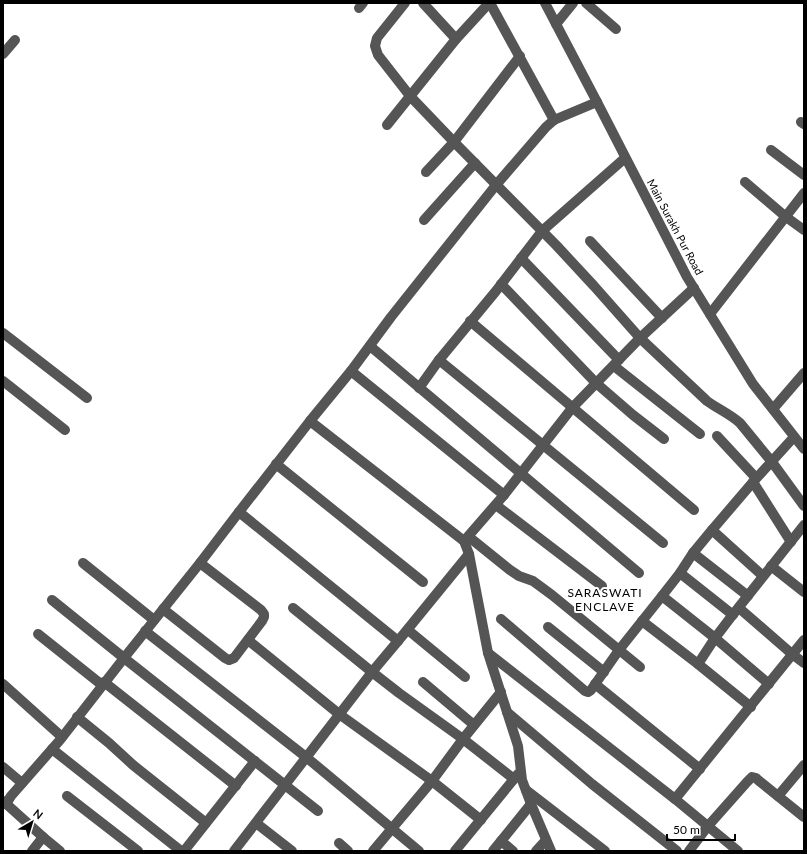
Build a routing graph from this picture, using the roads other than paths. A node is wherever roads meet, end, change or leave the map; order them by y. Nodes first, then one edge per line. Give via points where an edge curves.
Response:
1 (405, 3) edge
2 (423, 3) edge
3 (490, 3) edge
4 (544, 3) edge
5 (573, 3) edge
6 (586, 3) edge
7 (556, 24) junction
8 (616, 29) dead end
9 (456, 39) junction
10 (15, 40) dead end
11 (4, 50) edge
12 (520, 56) junction
13 (410, 96) junction
14 (597, 102) junction
15 (554, 120) junction
16 (388, 125) dead end
17 (454, 142) junction
18 (771, 150) dead end
19 (625, 158) junction
20 (474, 164) junction
21 (426, 172) dead end
22 (804, 175) edge
23 (745, 182) dead end
24 (496, 185) junction
25 (804, 193) edge
26 (786, 217) junction
27 (424, 220) dead end
28 (804, 230) edge
29 (542, 231) junction
30 (590, 241) dead end
31 (521, 258) junction
32 (501, 284) junction
33 (694, 288) junction
34 (710, 314) junction
35 (662, 318) junction
36 (470, 322) junction
37 (3, 333) edge
38 (640, 338) junction
39 (370, 346) junction
40 (439, 360) junction
41 (616, 363) junction
42 (351, 371) junction
43 (804, 373) edge
44 (3, 381) edge
45 (596, 384) junction
46 (419, 388) junction
47 (87, 398) dead end
48 (572, 408) junction
49 (773, 410) junction
50 (310, 421) junction
51 (65, 430) dead end
52 (700, 434) dead end
53 (717, 436) dead end
54 (794, 437) junction
55 (664, 439) dead end
56 (543, 445) junction
57 (804, 449) edge
58 (772, 462) junction
59 (276, 464) junction
60 (522, 473) junction
61 (755, 480) junction
62 (504, 495) junction
63 (496, 504) junction
64 (804, 506) edge
65 (694, 510) dead end
66 (239, 512) junction
67 (804, 526) edge
68 (712, 530) junction
69 (467, 539) junction
70 (791, 542) junction
71 (663, 543) dead end
72 (693, 553) junction
73 (469, 554) junction
74 (83, 563) dead end
75 (200, 563) junction
76 (771, 566) junction
77 (639, 573) dead end
78 (680, 573) junction
79 (763, 576) junction
80 (423, 582) dead end
81 (602, 586) dead end
82 (804, 592) edge
83 (662, 596) junction
84 (748, 596) junction
85 (52, 600) dead end
86 (163, 608) junction
87 (294, 608) dead end
88 (736, 611) junction
89 (500, 619) dead end
90 (154, 620) junction
91 (642, 621) junction
92 (548, 627) dead end
93 (408, 630) junction
94 (145, 631) junction
95 (38, 634) dead end
96 (715, 638) junction
97 (248, 640) junction
98 (804, 640) edge
99 (398, 641) junction
100 (619, 650) junction
101 (488, 653) junction
102 (792, 654) junction
103 (124, 658) junction
104 (804, 663) edge
105 (698, 664) junction
106 (640, 667) dead end
107 (372, 672) junction
108 (604, 672) junction
109 (465, 677) dead end
110 (423, 682) dead end
111 (3, 684) edge
112 (103, 684) junction
113 (595, 684) junction
114 (769, 684) junction
115 (501, 692) junction
116 (751, 707) junction
117 (507, 712) junction
118 (339, 714) junction
119 (77, 717) junction
120 (474, 725) junction
121 (62, 737) junction
122 (464, 739) junction
123 (52, 748) junction
124 (306, 757) junction
125 (255, 761) junction
126 (804, 765) edge
127 (3, 767) edge
128 (700, 769) junction
129 (518, 775) junction
130 (432, 781) junction
131 (22, 784) junction
132 (285, 785) junction
133 (236, 786) junction
134 (525, 789) junction
135 (67, 796) dead end
136 (778, 796) junction
137 (675, 799) junction
138 (5, 803) edge
139 (531, 804) junction
140 (318, 811) dead end
141 (804, 817) edge
142 (481, 820) junction
143 (206, 823) junction
144 (256, 823) junction
145 (708, 826) junction
146 (392, 828) junction
147 (43, 838) junction
148 (546, 840) junction
149 (501, 841) junction
150 (340, 843) dead end
151 (32, 851) edge
152 (60, 851) edge
153 (138, 851) edge
154 (182, 851) edge
155 (234, 851) edge
156 (292, 851) edge
157 (348, 851) edge
158 (373, 851) edge
159 (419, 851) edge
160 (455, 851) edge
161 (493, 851) edge
162 (513, 851) edge
163 (536, 851) edge
164 (551, 851) edge
165 (605, 851) edge
166 (677, 851) edge
167 (689, 851) edge
168 (738, 851) edge

1 - 13 street via 377,38 375,46 378,55
2 - 9 street
3 - 9 street
3 - 12 street
4 - 7 street, Main Surakh Pur Road
5 - 7 street
6 - 8 street
7 - 14 street, Main Surakh Pur Road
9 - 13 street
10 - 11 street
12 - 15 street
12 - 17 street
13 - 16 street
13 - 17 street
14 - 15 street
14 - 19 street, Main Surakh Pur Road
15 - 24 street
17 - 20 street
17 - 21 street
18 - 22 street
19 - 29 street
19 - 33 street, Main Surakh Pur Road
20 - 24 street
20 - 27 street
23 - 26 street
24 - 29 street
24 - 39 street
25 - 26 street
26 - 28 street
26 - 34 street
29 - 31 street
29 - 38 street
30 - 35 street
31 - 32 street
31 - 41 street
32 - 36 street
32 - 45 street
33 - 34 street, Main Surakh Pur Road
33 - 35 street
34 - 49 street, Main Surakh Pur Road via 753,384
35 - 38 street
36 - 40 street
36 - 48 street
37 - 47 street
38 - 41 street
38 - 58 street via 707,401 740,423
39 - 42 street
39 - 46 street
40 - 46 street
40 - 56 street
41 - 45 street
41 - 52 street
42 - 50 street
42 - 62 street
43 - 49 street
44 - 51 street
45 - 48 street
45 - 55 street
46 - 60 street
48 - 56 street
48 - 65 street
49 - 54 street, Main Surakh Pur Road
50 - 59 street
50 - 69 street
53 - 61 street
54 - 57 street, Main Surakh Pur Road
54 - 58 street
56 - 60 street
56 - 71 street
58 - 61 street
58 - 64 street
59 - 66 street
59 - 80 street
60 - 62 street
60 - 77 street
61 - 68 street
61 - 70 street
62 - 63 street
63 - 69 street
63 - 81 street
66 - 75 street
66 - 99 street
67 - 70 street
68 - 72 street
68 - 79 street
69 - 73 street
69 - 100 street via 519,576 534,581
70 - 76 street
72 - 78 street
72 - 84 street
73 - 93 street
73 - 101 street
74 - 90 street
75 - 86 street
75 - 97 street via 264,614
76 - 79 street
76 - 82 street
78 - 83 street
78 - 88 street
79 - 84 street
83 - 91 street
83 - 96 street
84 - 88 street
85 - 103 street
86 - 90 street
86 - 97 street via 229,660 234,658
87 - 107 street
88 - 96 street
88 - 102 street
89 - 113 street via 585,691 591,690
90 - 94 street
91 - 100 street
91 - 105 street
92 - 108 street
93 - 99 street
93 - 109 street
94 - 103 street
94 - 124 street
95 - 112 street
96 - 105 street
96 - 114 street
97 - 118 street
98 - 102 street
99 - 107 street
100 - 106 street
100 - 108 street
101 - 115 street
101 - 137 street
102 - 104 street
102 - 114 street
103 - 112 street
103 - 125 street
105 - 116 street
107 - 118 street
107 - 122 street
108 - 113 street
110 - 120 street
111 - 121 street
112 - 119 street
112 - 133 street
113 - 128 street
114 - 116 street
115 - 117 street
115 - 120 street
116 - 128 street
117 - 129 street via 518,746
117 - 166 street
118 - 124 street
118 - 130 street
119 - 121 street
119 - 143 street
120 - 122 street
121 - 123 street
122 - 129 street
122 - 130 street
123 - 131 street
123 - 154 street
124 - 132 street
124 - 146 street
125 - 132 street
125 - 133 street
126 - 136 street
127 - 131 street
128 - 137 street
129 - 134 street
129 - 142 street
130 - 142 street
130 - 146 street
131 - 138 street
132 - 140 street
132 - 144 street
133 - 143 street
134 - 139 street
134 - 165 street
135 - 153 street
136 - 141 street
136 - 145 street via 752,777
137 - 145 street
138 - 147 street
139 - 148 street
139 - 149 street
142 - 160 street
143 - 154 street
144 - 155 street
144 - 156 street
145 - 167 street
145 - 168 street
146 - 158 street
146 - 159 street
147 - 151 street
147 - 152 street
148 - 163 street
148 - 164 street
149 - 161 street
149 - 162 street
150 - 157 street

